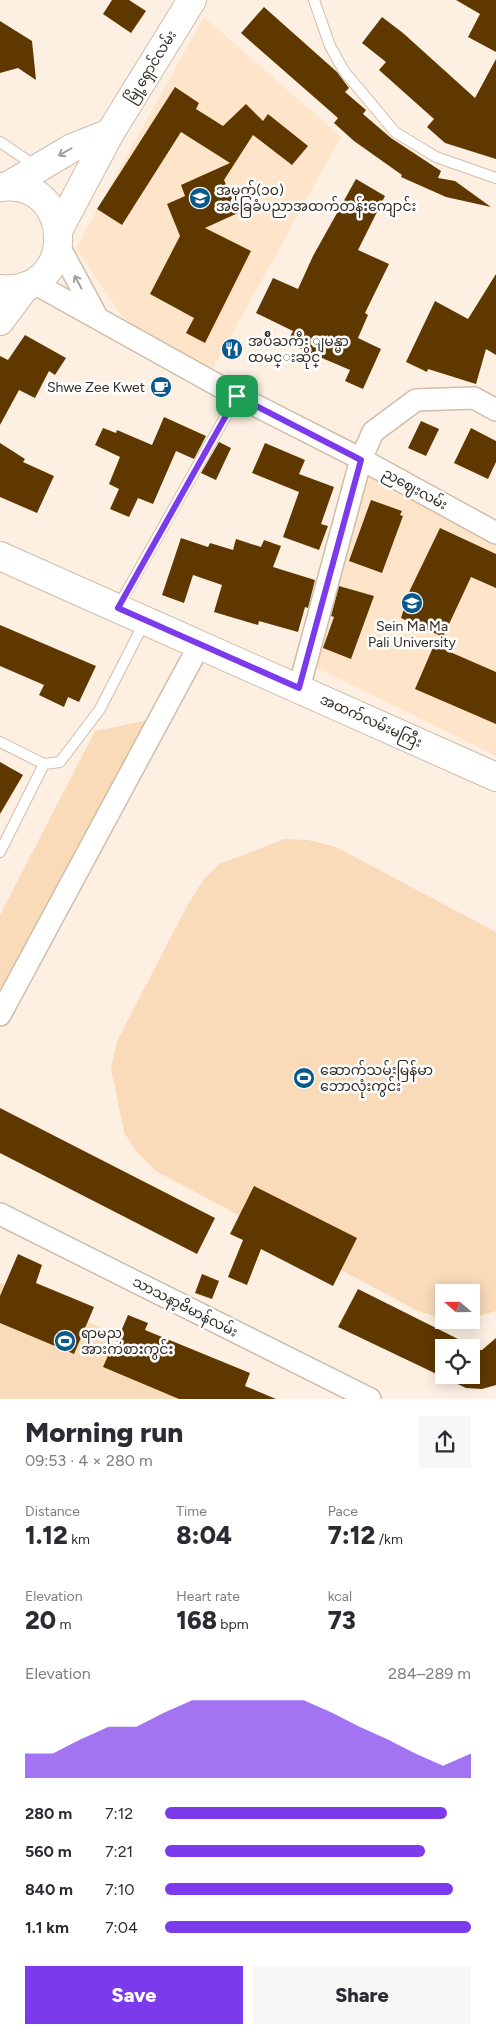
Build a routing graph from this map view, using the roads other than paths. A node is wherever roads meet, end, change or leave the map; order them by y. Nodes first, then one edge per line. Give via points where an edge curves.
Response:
1 (192, 0) edge
2 (314, 0) edge
3 (110, 133) junction
4 (0, 142) edge
5 (38, 168) junction
6 (496, 178) edge
7 (4, 187) edge
8 (59, 237) junction
9 (20, 286) edge
10 (97, 318) junction
11 (0, 321) edge
12 (237, 396) junction
13 (496, 410) edge
14 (361, 460) junction
15 (496, 533) edge
16 (0, 556) edge
17 (118, 608) junction
18 (145, 620) junction
19 (200, 644) junction
20 (299, 688) junction
21 (0, 742) edge
22 (44, 764) junction
23 (496, 777) edge
24 (0, 852) edge
25 (0, 1015) edge
26 (0, 1214) edge
27 (370, 1399) edge

1 - 3 main road, မြို့ရှောင်လမ်း
2 - 6 lane via 330,46 344,71 395,132 436,157
3 -> 5 main road via 72,148
3 - 8 main road, မြို့ရှောင်လမ်း
4 - 5 lane
5 - 7 main road
7 - 8 main road via 26,189 41,198 52,212
8 - 9 main road, မြို့ရှောင်လမ်း via 54,260 46,273
10 -> 8 street
9 - 10 street, ညဈေးလမ်း
9 - 11 main road, မြို့ရှောင်လမ်း
10 - 12 street, ညဈေးလမ်း
12 - 14 street, ညဈေးလမ်း
12 - 17 lane
13 - 14 street via 474,398 416,400 373,432
14 - 15 street, ညဈေးလမ်း
14 - 20 street
16 - 17 main road, အထက်လမ်းမကြီး
17 - 18 main road, အထက်လမ်းမကြီး
18 - 19 main road, အထက်လမ်းမကြီး
18 - 22 lane via 100,709 60,762
19 - 20 main road, အထက်လမ်းမကြီး
19 - 25 street
20 - 23 main road, အထက်လမ်းမကြီး
21 - 22 lane
22 - 24 lane
26 - 27 street, သာသနာ့ဗိမာန်လမ်း

